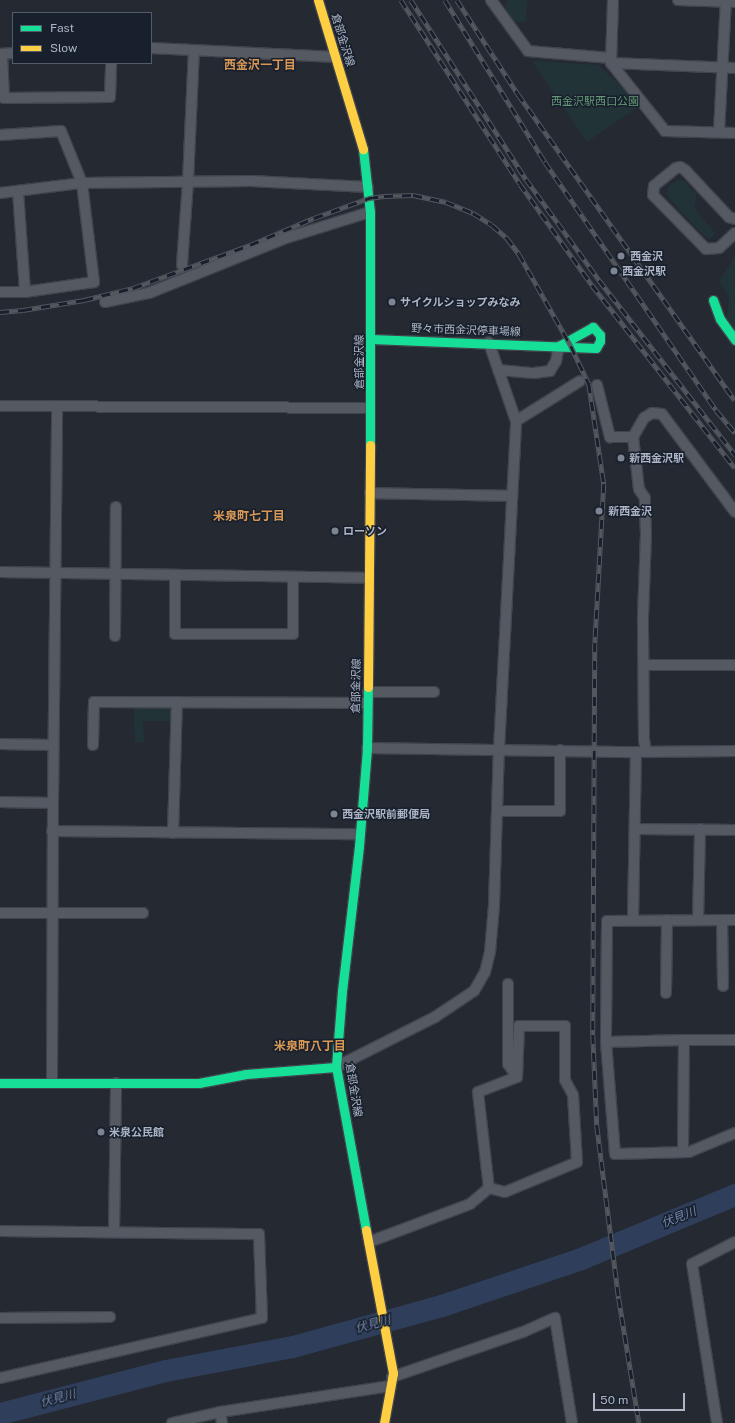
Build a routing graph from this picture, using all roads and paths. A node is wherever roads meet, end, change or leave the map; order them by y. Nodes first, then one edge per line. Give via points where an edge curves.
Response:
1 (318, 0) edge
2 (491, 0) edge
3 (613, 0) edge
4 (678, 0) edge
5 (729, 1) edge
6 (152, 48) edge
7 (194, 50) junction
8 (12, 53) edge
9 (1, 54) edge
10 (336, 57) junction
11 (611, 60) junction
12 (111, 64) edge
13 (722, 67) junction
14 (735, 68) edge
15 (719, 132) junction
16 (735, 133) edge
17 (0, 135) edge
18 (188, 181) junction
19 (82, 182) junction
20 (368, 187) junction
21 (18, 191) junction
22 (0, 193) edge
23 (370, 212) junction
24 (733, 218) edge
25 (735, 233) edge
26 (182, 265) dead end
27 (0, 292) edge
28 (25, 292) junction
29 (713, 300) dead end
30 (105, 302) dead end
31 (371, 339) junction
32 (735, 340) edge
33 (489, 343) junction
34 (559, 346) joint
35 (498, 370) junction
36 (580, 381) dead end
37 (597, 385) dead end
38 (0, 406) edge
39 (57, 406) junction
40 (370, 408) junction
41 (516, 421) junction
42 (633, 436) junction
43 (370, 493) junction
44 (512, 496) junction
45 (116, 507) dead end
46 (735, 512) edge
47 (0, 572) edge
48 (56, 572) junction
49 (115, 574) junction
50 (175, 575) junction
51 (293, 577) junction
52 (369, 578) junction
53 (115, 636) dead end
54 (644, 665) junction
55 (735, 665) edge
56 (368, 692) junction
57 (434, 692) dead end
58 (176, 702) junction
59 (367, 703) junction
60 (0, 744) edge
61 (53, 745) junction
62 (93, 745) dead end
63 (367, 748) junction
64 (499, 749) junction
65 (560, 750) junction
66 (735, 751) edge
67 (641, 752) junction
68 (0, 802) edge
69 (52, 803) junction
70 (497, 811) junction
71 (635, 829) junction
72 (700, 829) junction
73 (735, 830) edge
74 (52, 831) junction
75 (173, 833) junction
76 (360, 834) junction
77 (0, 913) edge
78 (52, 913) junction
79 (143, 913) dead end
80 (633, 920) junction
81 (667, 920) junction
82 (698, 920) junction
83 (722, 920) junction
84 (735, 920) edge
85 (508, 984) dead end
86 (723, 986) dead end
87 (666, 994) dead end
88 (684, 1040) junction
89 (735, 1040) edge
90 (606, 1042) junction
91 (336, 1067) junction
92 (517, 1077) junction
93 (0, 1083) edge
94 (52, 1083) junction
95 (116, 1083) junction
96 (735, 1133) edge
97 (683, 1152) junction
98 (489, 1188) junction
99 (0, 1232) edge
100 (114, 1232) junction
101 (369, 1242) junction
102 (735, 1242) edge
103 (110, 1317) dead end
104 (0, 1318) edge
105 (0, 1378) edge
106 (392, 1378) junction
107 (220, 1412) junction
108 (172, 1423) edge
109 (222, 1423) edge
110 (384, 1423) edge
111 (572, 1423) edge
112 (718, 1423) edge

1 - 10 main road, 倉部金沢線
2 - 11 street via 528,51
3 - 11 street
4 - 5 street
5 - 13 street
6 - 7 street
7 - 10 street
7 - 18 street
8 - 9 street
9 - 12 street via 4,98 110,97
10 - 20 main road, 倉部金沢線 via 364,151
11 - 13 street
11 - 15 street via 665,131
13 - 14 street
13 - 15 street
15 - 16 street
17 - 19 street via 61,131
18 - 19 street
18 - 20 street via 251,181
18 - 26 street
19 - 21 street
19 - 28 street via 94,282
20 - 23 main road, 倉部金沢線
21 - 22 street
21 - 28 street
23 - 30 street via 283,239 149,293
23 - 31 main road, 倉部金沢線
24 - 25 street via 720,217 687,176 676,175 657,187 655,196 703,246 719,248
27 - 28 street
29 - 32 main road via 720,319
31 - 33 main road, 野々市西金沢停車場線
31 - 40 main road, 倉部金沢線
33 - 34 main road, 野々市西金沢停車場線
33 - 35 street
34 - 35 street via 556,361 550,371 534,373
35 - 41 street
36 - 41 street
37 - 42 street via 610,437
38 - 39 street
39 - 40 street
39 - 48 street
40 - 43 main road, 倉部金沢線
41 - 44 street
42 - 46 street via 644,418 652,413 662,414
42 - 54 street via 639,489 645,498
43 - 44 street
43 - 52 main road, 倉部金沢線
44 - 64 street
45 - 49 street
47 - 48 street
48 - 49 street
48 - 61 street
49 - 50 street
49 - 53 street
50 - 51 street
50 - 51 street via 175,634 293,634
51 - 52 street
52 - 56 main road, 倉部金沢線
54 - 55 street
54 - 67 street via 644,740
56 - 57 street
56 - 59 main road, 倉部金沢線
58 - 59 street
58 - 62 street via 94,702
58 - 75 street
59 - 63 main road, 倉部金沢線
60 - 61 street
61 - 69 street
63 - 64 street
63 - 76 main road, 倉部金沢線
64 - 65 street
64 - 70 street
65 - 67 street
65 - 70 street via 560,811
66 - 67 street
67 - 71 street
68 - 69 street
69 - 74 street
70 - 91 street via 490,952 480,984 474,991 435,1017
71 - 72 street
71 - 80 street
72 - 73 street
72 - 82 street
74 - 75 street
74 - 78 street
75 - 76 street
76 - 91 main road, 倉部金沢線
77 - 78 street
78 - 79 street
78 - 94 street
80 - 81 street
80 - 90 street via 607,921
81 - 82 street
81 - 87 street
82 - 83 street
83 - 84 street
83 - 86 street
85 - 92 street via 508,1064
88 - 89 street
88 - 90 street
88 - 97 street
90 - 97 street via 615,1154
91 - 95 main road via 246,1074 200,1083
91 - 101 main road, 倉部金沢線
92 - 98 street via 478,1092
92 - 98 street via 519,1026 565,1026 565,1080 573,1095 576,1162 505,1192
93 - 94 main road
94 - 95 main road
95 - 100 street
96 - 97 street via 689,1152
98 - 101 street via 470,1204
99 - 100 street
100 - 105 street via 259,1234 262,1318
101 - 106 main road, 倉部金沢線
102 - 112 street via 692,1264
103 - 104 street
106 - 107 street
106 - 110 main road, 倉部金沢線
106 - 111 street via 523,1332 555,1318
107 - 108 street
107 - 109 street

